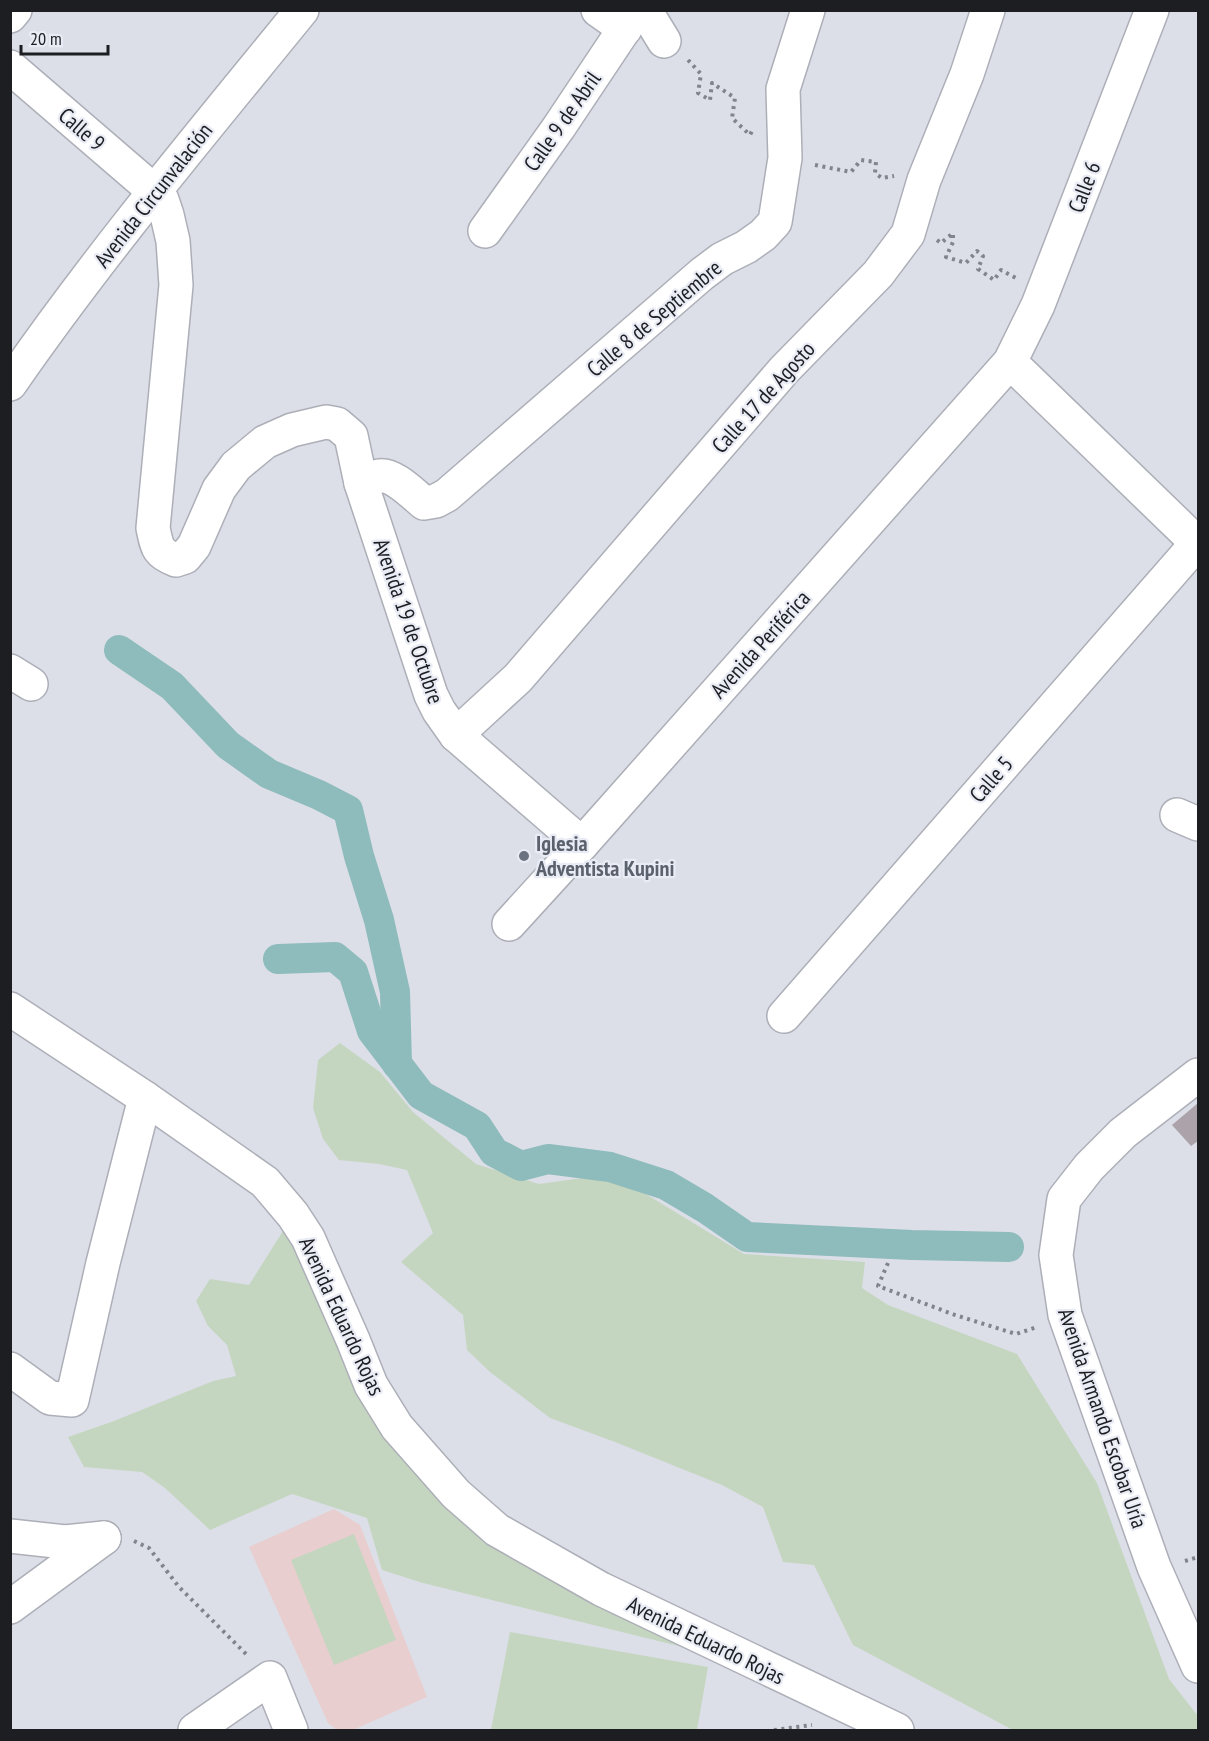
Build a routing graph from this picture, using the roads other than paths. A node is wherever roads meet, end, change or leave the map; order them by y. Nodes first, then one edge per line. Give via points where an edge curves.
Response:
1 (15, 10) edge
2 (302, 10) edge
3 (598, 10) edge
4 (808, 10) edge
5 (988, 10) edge
6 (1152, 10) edge
7 (10, 16) edge
8 (636, 17) edge
9 (664, 41) road end
10 (10, 67) edge
11 (154, 191) junction
12 (485, 231) dead end
13 (1010, 362) junction
14 (10, 384) edge
15 (361, 483) junction
16 (1198, 542) edge
17 (456, 735) junction
18 (582, 844) junction
19 (509, 924) dead end
20 (10, 1009) edge
21 (784, 1016) dead end
22 (1198, 1076) edge
23 (145, 1098) junction
24 (10, 1370) edge
25 (10, 1536) edge
26 (10, 1607) edge
27 (1198, 1666) edge
28 (195, 1731) edge
29 (291, 1731) edge
30 (897, 1731) edge

1 - 7 street
2 - 11 street, Avenida Circunvalación
3 - 8 street
4 - 15 street, Calle 8 de Septiembre via 783,89 784,158 775,222 763,235 702,274 447,495 424,503 387,476
5 - 17 street, Calle 17 de Agosto via 924,180 908,234 878,274 784,370 518,678
6 - 13 street, Calle 6 via 1038,305
8 - 9 street
8 - 12 street, Calle 9 de Abril
10 - 11 street, Calle 9
11 - 14 street, Avenida Circunvalación
11 - 15 street, Avenida 19 de Octubre via 162,200 173,241 176,285 153,528 163,555 176,560 185,556 194,546 219,489 236,466 265,442 292,430 326,422 337,424 351,436
13 - 16 street
13 - 18 street, Avenida Periférica
15 - 17 street, Avenida 19 de Octubre via 431,695
16 - 21 street, Calle 5
17 - 18 street, Avenida 19 de Octubre
18 - 19 street, Avenida Periférica
20 - 23 street, Avenida Eduardo Rojas
22 - 27 street, Avenida Armando Escobar Uría via 1123,1133 1089,1167 1064,1199 1056,1255 1065,1316 1154,1567
23 - 24 street via 72,1400 50,1398
23 - 30 street, Avenida Eduardo Rojas via 265,1182 293,1215 324,1271 371,1385 397,1427 456,1494 497,1530 601,1589
25 - 26 street via 65,1542 104,1538
28 - 29 street via 270,1678

